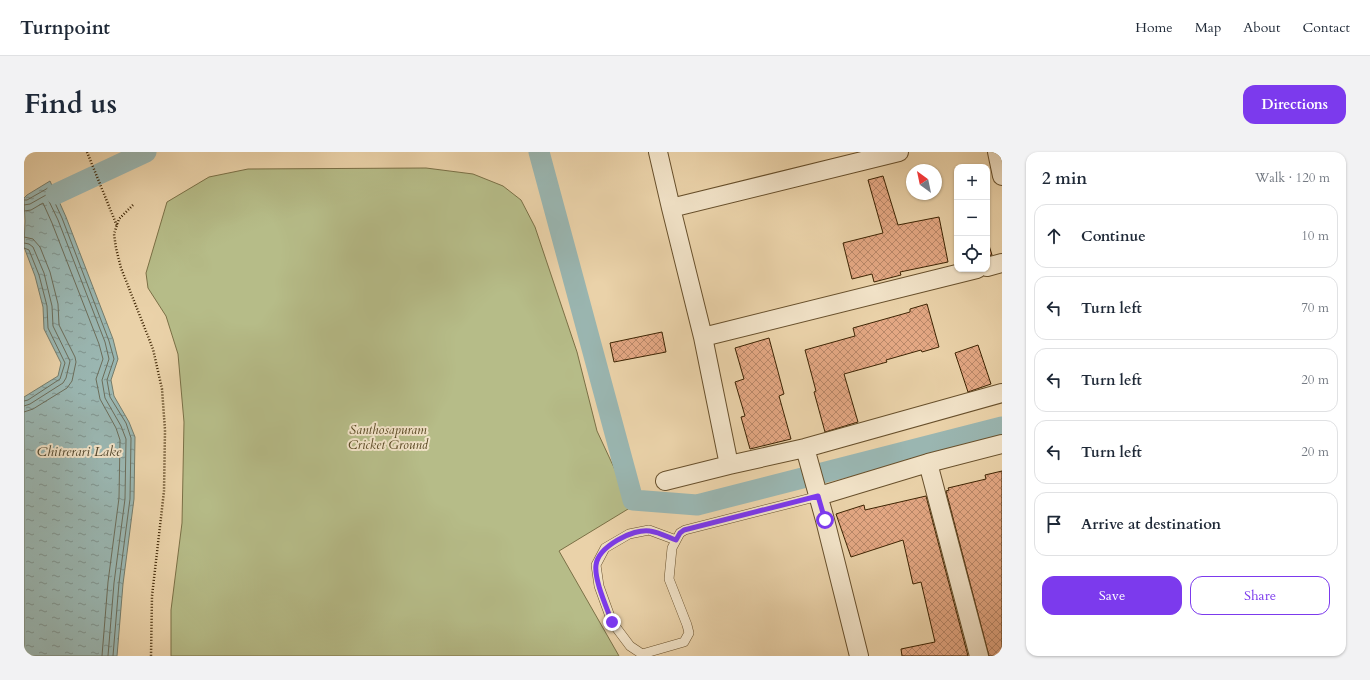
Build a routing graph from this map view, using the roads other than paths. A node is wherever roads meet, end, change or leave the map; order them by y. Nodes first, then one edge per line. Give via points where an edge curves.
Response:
1 (658, 152) edge
2 (899, 152) edge
3 (997, 152) edge
4 (1002, 176) edge
5 (671, 208) junction
6 (1002, 263) edge
7 (990, 266) edge
8 (965, 272) edge
9 (703, 337) junction
10 (1002, 393) edge
11 (1002, 444) edge
12 (806, 450) junction
13 (928, 463) junction
14 (729, 465) junction
15 (665, 481) dead end
16 (817, 489) junction
17 (676, 540) junction
18 (859, 656) edge
19 (978, 656) edge

1 - 5 street
2 - 5 street
3 - 4 street
5 - 9 street
6 - 7 street
8 - 9 street
9 - 14 street
10 - 12 street
11 - 13 street
12 - 14 street
12 - 16 street
13 - 16 street
13 - 19 street
14 - 15 street
16 - 17 lane via 684,530
16 - 18 street
17 - 17 lane via 649,530 629,534 605,548 596,565 599,586 612,622 630,646 642,654 684,642 689,633 669,579 672,548

